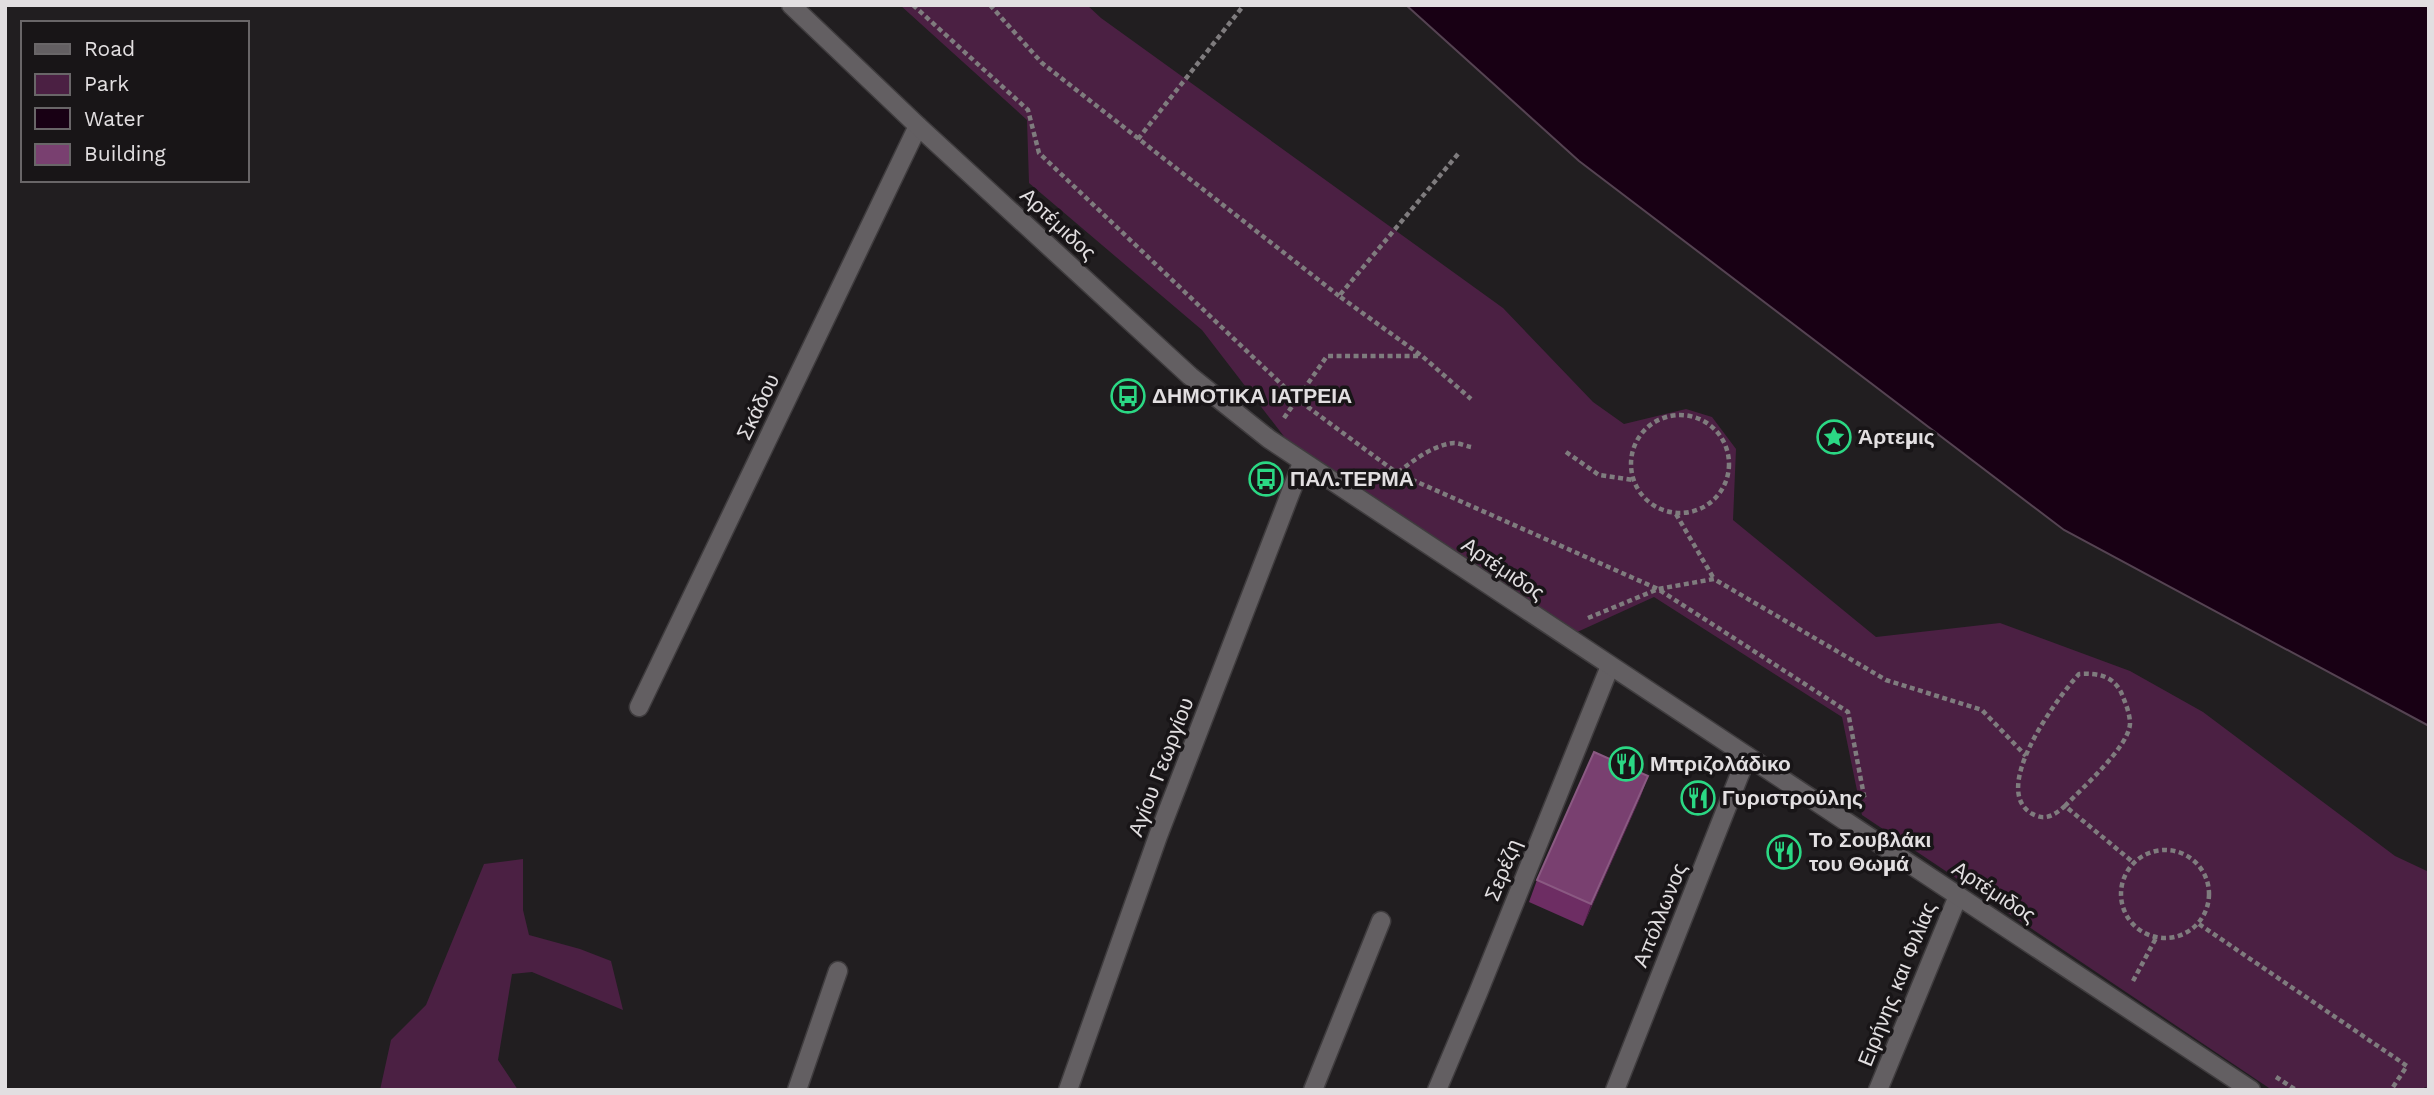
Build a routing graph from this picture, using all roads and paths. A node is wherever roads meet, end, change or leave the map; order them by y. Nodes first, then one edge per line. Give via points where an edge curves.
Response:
1 (791, 5) edge
2 (912, 5) edge
3 (990, 5) edge
4 (1244, 5) edge
5 (918, 126) junction
6 (1138, 139) junction
7 (1458, 154) dead end
8 (1339, 296) junction
9 (1422, 356) junction
10 (1297, 399) junction
11 (1471, 399) dead end
12 (1269, 439) junction
13 (1471, 447) dead end
14 (1566, 452) dead end
15 (1302, 463) junction
16 (1397, 473) junction
17 (1633, 480) junction
18 (1366, 505) junction
19 (1675, 514) junction
20 (1714, 579) junction
21 (1658, 589) junction
22 (1556, 631) junction
23 (1609, 666) junction
24 (639, 707) dead end
25 (1747, 756) junction
26 (2025, 756) junction
27 (2065, 806) junction
28 (1876, 809) dead end
29 (2134, 863) junction
30 (1958, 896) junction
31 (1381, 921) dead end
32 (2199, 924) junction
33 (2156, 938) junction
34 (838, 971) dead end
35 (2120, 1003) junction
36 (2273, 1075) dead end
37 (2248, 1089) edge
38 (797, 1090) edge
39 (1068, 1090) edge
40 (1313, 1090) edge
41 (1437, 1090) edge
42 (1615, 1090) edge
43 (1878, 1090) edge
44 (2296, 1090) edge
45 (2391, 1090) edge

1 - 5 street, Αρτέμιδος
2 - 10 path via 1028,110 1039,153
3 - 6 path via 1042,63
4 - 6 path
5 - 12 street, Αρτέμιδος via 1190,376
5 - 24 street, Σκάδου
6 - 8 path
7 - 8 path
8 - 9 path
9 - 10 path via 1327,356
9 - 11 path
10 - 12 path
10 - 16 path
12 - 15 street, Αρτέμιδος
13 - 16 path via 1455,443 1424,453
14 - 17 path via 1599,475
15 - 18 street, Αρτέμιδος
15 - 39 street, Αγίου Γεωργίου via 1158,836
16 - 18 path
16 - 21 path
17 - 19 path via 1654,506
17 - 19 path via 1634,447 1642,433 1670,415 1703,420 1725,443 1728,474 1713,501
18 - 22 street, Αρτέμιδος
19 - 20 path
20 - 21 path
20 - 26 path via 1886,680 1982,710
21 - 22 path
21 - 28 path via 1848,712 1865,801
22 - 23 street, Αρτέμιδος
23 - 25 street, Αρτέμιδος
23 - 41 street, Σερέζη
25 - 30 street, Αρτέμιδος
25 - 42 street, Απόλλωνος
26 - 27 path via 2018,783 2021,803 2029,813 2043,818
26 - 27 path via 2079,674 2110,677 2127,705 2130,726 2119,748
27 - 29 path
29 - 32 path via 2152,851 2167,850 2195,860 2204,872 2210,902
29 - 33 path via 2122,883 2124,911 2142,933
30 - 35 street, Αρτέμιδος
30 - 43 street, Ειρήνης και Φιλίας
31 - 40 street
32 - 33 path via 2183,935
32 - 45 path via 2407,1066
33 - 35 path
34 - 38 street
35 - 37 street, Αρτέμιδος
36 - 44 path

